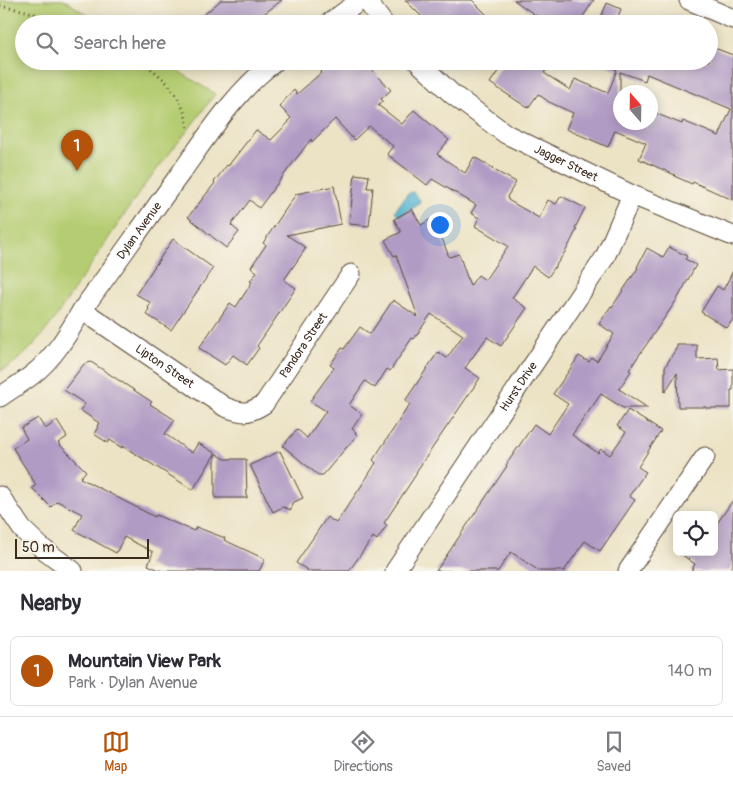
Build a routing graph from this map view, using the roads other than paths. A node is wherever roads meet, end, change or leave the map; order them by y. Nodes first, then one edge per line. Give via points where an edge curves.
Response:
1 (361, 0) edge
2 (366, 0) edge
3 (689, 0) edge
4 (340, 15) edge
5 (377, 15) edge
6 (733, 19) edge
7 (265, 70) edge
8 (427, 70) edge
9 (632, 195) junction
10 (733, 236) edge
11 (351, 274) dead end
12 (82, 310) junction
13 (0, 397) edge
14 (252, 412) joint
15 (705, 457) dead end
16 (0, 496) edge
17 (74, 571) edge
18 (395, 571) edge
19 (628, 571) edge

1 - 4 street
2 - 5 street
3 - 6 street
7 - 12 street, Dylan Avenue via 213,128
8 - 9 street, Jagger Street via 452,94 506,134
9 - 10 street, Jagger Street
9 - 18 street, Hurst Drive via 605,257
11 - 14 street, Pandora Street via 264,404
12 - 13 street, Dylan Avenue via 47,362
12 - 14 street, Lipton Street via 225,406 237,412
15 - 19 street
16 - 17 street via 22,529

